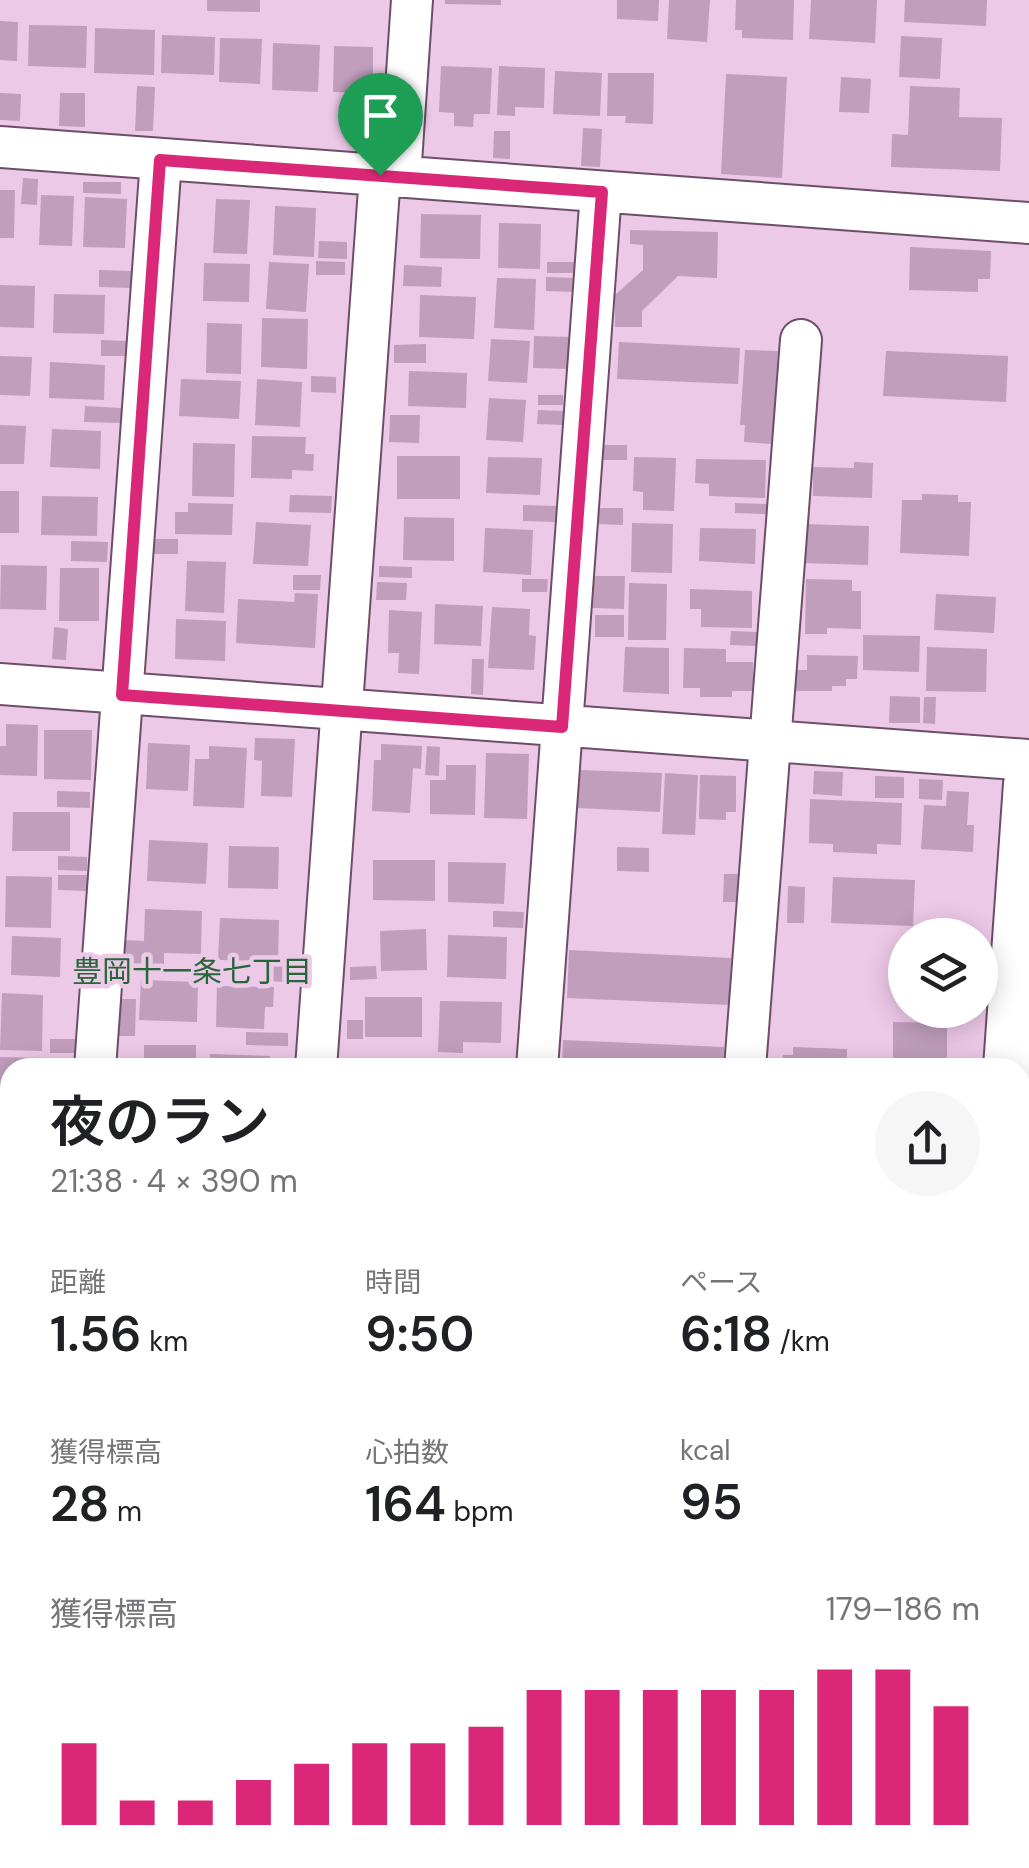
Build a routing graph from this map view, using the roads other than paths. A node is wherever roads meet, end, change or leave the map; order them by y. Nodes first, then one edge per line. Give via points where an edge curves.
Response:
1 (412, 0) edge
2 (0, 147) edge
3 (160, 160) junction
4 (390, 176) junction
5 (602, 192) junction
6 (1029, 223) edge
7 (802, 340) dead end
8 (0, 684) edge
9 (122, 695) junction
10 (342, 710) junction
11 (562, 727) junction
12 (769, 742) junction
13 (1029, 760) edge
14 (1029, 784) edge
15 (96, 1058) edge
16 (317, 1058) edge
17 (538, 1058) edge
18 (746, 1058) edge
19 (1009, 1058) edge

1 - 4 street
2 - 3 street
3 - 4 street
3 - 9 street
4 - 5 street
4 - 10 street
5 - 6 street
5 - 11 street
7 - 12 street
8 - 9 street
9 - 10 street
9 - 15 street
10 - 11 street
10 - 16 street
11 - 12 street
11 - 17 street
12 - 13 street
12 - 18 street
14 - 19 street

